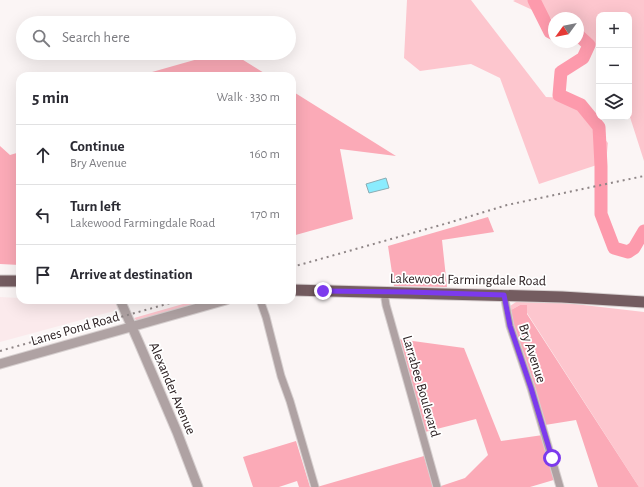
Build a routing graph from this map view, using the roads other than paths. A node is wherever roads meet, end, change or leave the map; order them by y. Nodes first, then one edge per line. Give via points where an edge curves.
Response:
1 (0, 281) edge
2 (16, 281) edge
3 (296, 290) edge
4 (384, 292) junction
5 (504, 295) junction
6 (644, 302) edge
7 (122, 304) edge
8 (212, 304) edge
9 (261, 304) edge
10 (132, 327) junction
11 (0, 364) edge
12 (198, 487) edge
13 (315, 487) edge
14 (437, 487) edge
15 (560, 487) edge

1 - 2 main road
3 - 4 main road, Lakewood Farmingdale Road
4 - 5 main road, Lakewood Farmingdale Road
4 - 14 street, Larrabee Boulevard
5 - 6 main road, Lakewood Farmingdale Road
5 - 15 street, Bry Avenue via 510,326
7 - 10 street, Alexander Avenue
8 - 10 street, Lanes Pond Road
9 - 13 street
10 - 11 street, Lanes Pond Road
10 - 12 street, Alexander Avenue

